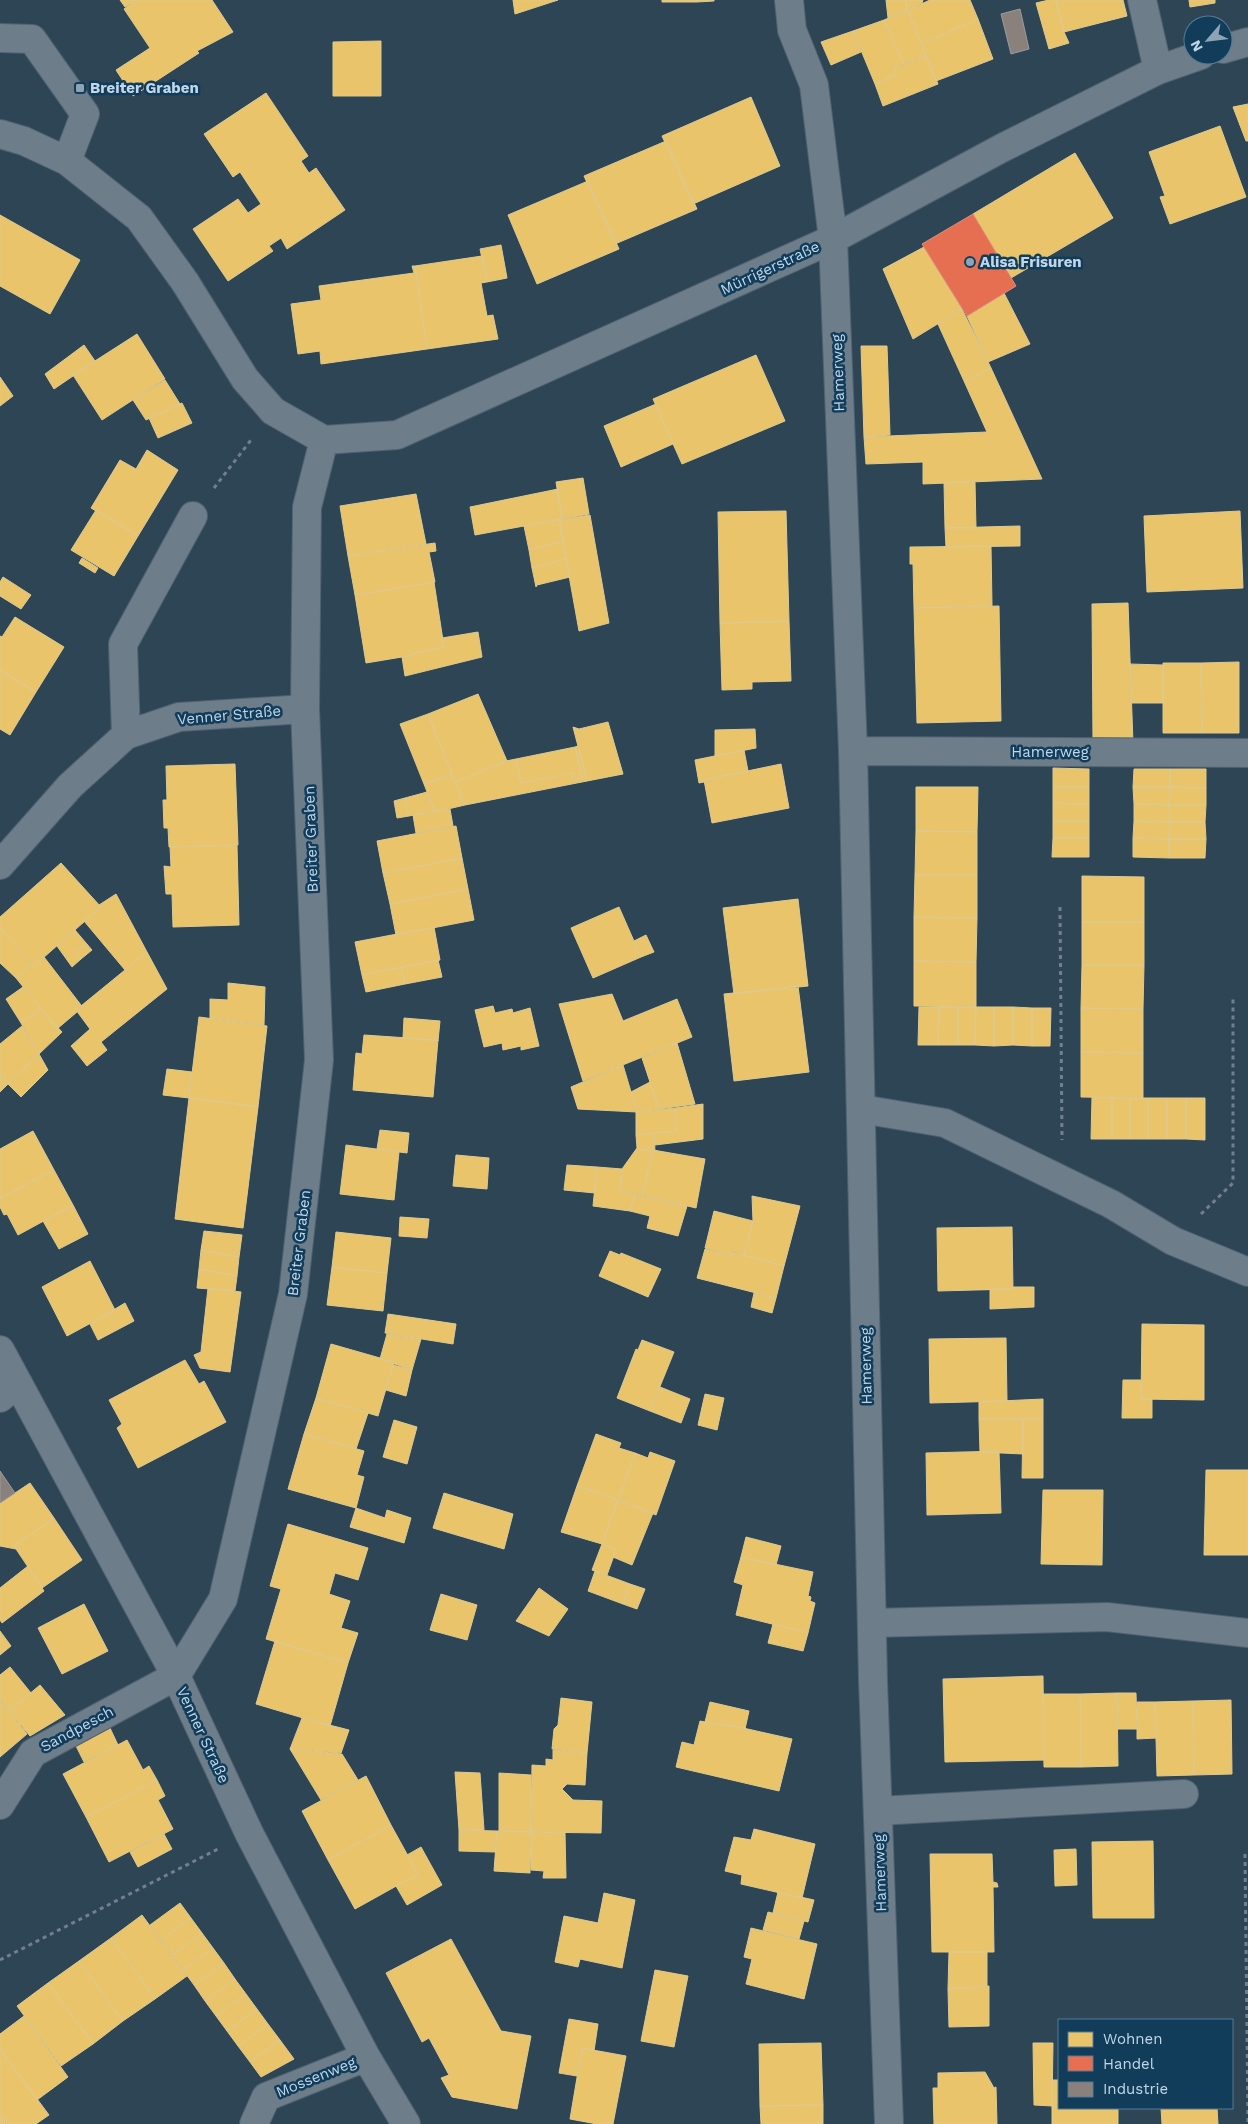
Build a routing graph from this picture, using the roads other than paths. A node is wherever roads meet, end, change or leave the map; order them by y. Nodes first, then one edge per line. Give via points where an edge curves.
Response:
1 (789, 0) edge
2 (1142, 0) edge
3 (0, 38) edge
4 (1248, 42) edge
5 (1233, 46) edge
6 (1183, 61) edge
7 (1158, 70) junction
8 (0, 134) edge
9 (67, 161) junction
10 (833, 239) junction
11 (324, 440) junction
12 (193, 516) road end
13 (305, 709) junction
14 (126, 735) junction
15 (853, 751) junction
16 (1248, 753) edge
17 (0, 865) edge
18 (861, 1109) junction
19 (1248, 1272) edge
20 (0, 1350) edge
21 (9, 1391) edge
22 (872, 1623) junction
23 (1248, 1633) edge
24 (176, 1676) junction
25 (1184, 1794) dead end
26 (0, 1805) edge
27 (878, 1812) junction
28 (366, 2057) junction
29 (409, 2123) edge
30 (254, 2124) edge
31 (889, 2124) edge

1 - 10 street, Hamerweg via 792,30 814,86
2 - 7 street
3 - 9 street via 32,39 85,114
4 - 5 street
6 - 7 street, Mürrigerstraße
7 - 10 street, Mürrigerstraße via 1002,148
8 - 9 street
9 - 11 street via 138,218 185,282 245,379 273,411
10 - 11 street, Mürrigerstraße via 397,435
10 - 15 street, Hamerweg
11 - 13 street, Breiter Graben via 307,507
12 - 14 street via 122,644
13 - 14 street, Venner Straße via 179,717
13 - 24 street, Breiter Graben via 319,1060 294,1294 223,1599
14 - 17 street, Venner Straße via 70,786
15 - 16 street, Hamerweg
15 - 18 street, Hamerweg
18 - 19 street via 945,1123 1111,1204 1173,1240
18 - 22 street, Hamerweg
20 - 21 street, Venner Straße
21 - 24 street, Venner Straße
22 - 23 street via 1107,1617
22 - 27 street, Hamerweg
24 - 26 street, Sandpesch via 33,1753
24 - 28 street, Venner Straße via 249,1833
25 - 27 street
27 - 31 street, Hamerweg
28 - 29 street, Venner Straße
28 - 30 street, Mossenweg via 266,2097

